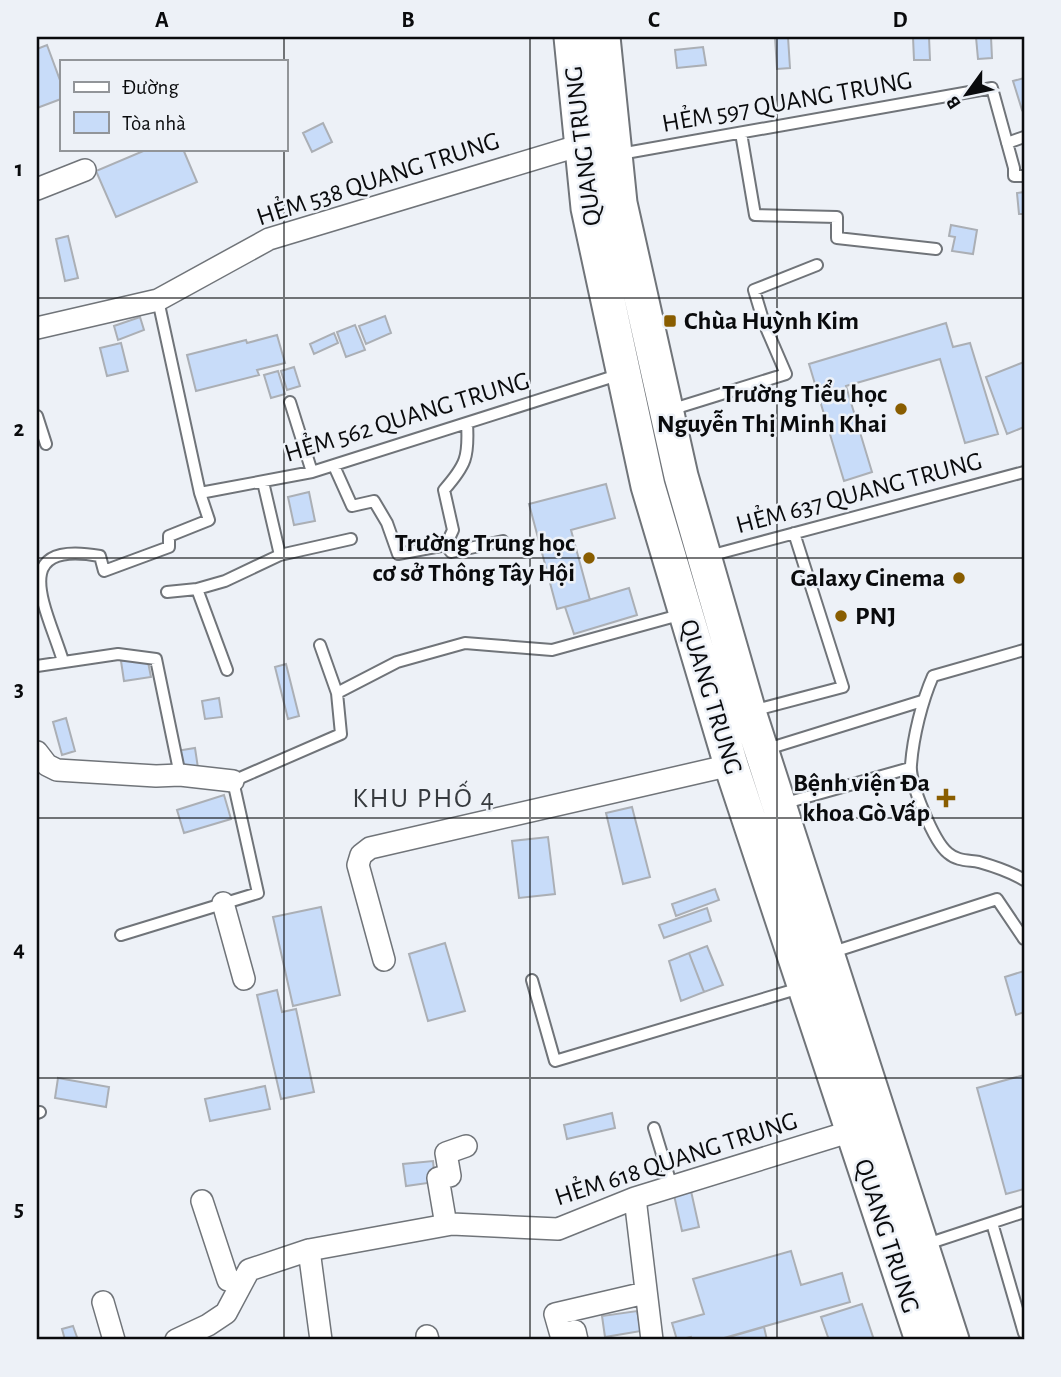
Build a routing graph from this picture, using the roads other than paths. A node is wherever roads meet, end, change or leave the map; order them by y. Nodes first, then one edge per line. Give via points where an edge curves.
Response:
1 (571, 37) edge
2 (603, 37) edge
3 (741, 133) junction
4 (1024, 137) edge
5 (1007, 143) junction
6 (581, 145) junction
7 (614, 155) junction
8 (85, 170) dead end
9 (1024, 176) edge
10 (37, 189) edge
11 (936, 248) dead end
12 (817, 265) dead end
13 (158, 300) junction
14 (37, 328) edge
15 (624, 373) junction
16 (290, 402) dead end
17 (667, 411) junction
18 (37, 416) edge
19 (467, 423) junction
20 (46, 444) dead end
21 (334, 466) junction
22 (312, 472) junction
23 (1024, 472) edge
24 (263, 482) junction
25 (200, 493) junction
26 (794, 534) junction
27 (351, 539) dead end
28 (503, 541) dead end
29 (446, 545) junction
30 (280, 555) junction
31 (705, 557) junction
32 (673, 568) junction
33 (197, 589) junction
34 (167, 592) dead end
35 (685, 613) junction
36 (320, 645) dead end
37 (1024, 650) edge
38 (63, 661) junction
39 (37, 666) edge
40 (227, 670) dead end
41 (337, 693) junction
42 (922, 701) junction
43 (750, 712) junction
44 (37, 752) edge
45 (762, 753) junction
46 (731, 765) junction
47 (910, 768) junction
48 (180, 775) junction
49 (233, 781) junction
50 (779, 805) junction
51 (1024, 880) edge
52 (223, 903) junction
53 (121, 935) dead end
54 (1024, 939) edge
55 (827, 953) junction
56 (384, 960) dead end
57 (244, 979) dead end
58 (532, 980) dead end
59 (805, 986) junction
60 (654, 1128) dead end
61 (852, 1131) junction
62 (466, 1146) dead end
63 (671, 1187) junction
64 (635, 1198) junction
65 (202, 1200) dead end
66 (1024, 1212) edge
67 (992, 1223) junction
68 (446, 1225) junction
69 (921, 1246) junction
70 (309, 1250) junction
71 (241, 1283) junction
72 (645, 1293) junction
73 (103, 1302) dead end
74 (1024, 1332) edge
75 (114, 1340) edge
76 (176, 1340) edge
77 (321, 1340) edge
78 (577, 1340) edge
79 (652, 1340) edge
80 (922, 1340) edge
81 (953, 1340) edge

1 - 6 main road, QUANG TRUNG
2 - 7 main road, QUANG TRUNG
3 - 5 lane, HẺM 597 QUANG TRUNG via 992,88
3 - 7 lane, HẺM 597 QUANG TRUNG
3 - 11 lane via 755,215 837,217 837,238
4 - 5 lane
5 - 9 lane, HẺM 597 QUANG TRUNG via 1014,176
6 - 13 street, HẺM 538 QUANG TRUNG via 269,239
6 - 15 main road, QUANG TRUNG via 588,208
7 - 17 main road, QUANG TRUNG via 620,203
8 - 10 street
12 - 17 lane via 754,290 786,374
13 - 14 street, HẺM 538 QUANG TRUNG
13 - 25 lane
15 - 19 lane, HẺM 562 QUANG TRUNG
15 - 32 main road, QUANG TRUNG via 648,486
16 - 22 lane
17 - 31 main road, QUANG TRUNG
18 - 20 lane
19 - 21 lane, HẺM 562 QUANG TRUNG
19 - 29 lane via 469,451 444,490 453,530
21 - 22 lane, HẺM 562 QUANG TRUNG
21 - 29 lane via 352,506 374,501 398,554
22 - 24 lane, HẺM 562 QUANG TRUNG
23 - 26 lane, HẺM 637 QUANG TRUNG
24 - 25 lane, HẺM 562 QUANG TRUNG
24 - 30 lane
25 - 38 lane via 209,520 169,536 169,547 154,554 104,571 100,556 77,553 53,556 41,567 39,583
26 - 31 lane, HẺM 637 QUANG TRUNG
26 - 43 lane via 843,687
27 - 30 lane
28 - 29 lane via 451,552
30 - 33 lane via 225,582
31 - 32 main road
31 - 43 main road, QUANG TRUNG
32 - 35 main road, QUANG TRUNG
33 - 34 lane
33 - 40 lane
35 - 41 lane via 552,650 465,643 397,662
35 - 46 main road, QUANG TRUNG
36 - 41 lane
37 - 42 lane via 933,676
38 - 39 lane
38 - 48 lane via 118,654 156,659
41 - 49 lane via 341,734
42 - 45 lane
42 - 47 lane
43 - 45 main road, QUANG TRUNG
44 - 48 street via 57,769
45 - 46 main road
45 - 50 main road, QUANG TRUNG
46 - 56 street via 370,848 358,865
46 - 59 main road, QUANG TRUNG
47 - 50 lane
47 - 51 lane via 929,828 948,854
48 - 49 street
49 - 52 lane via 258,893
50 - 55 main road, QUANG TRUNG
52 - 53 lane
52 - 57 street
54 - 55 lane via 997,899
55 - 69 main road, QUANG TRUNG
58 - 59 lane via 555,1061
59 - 61 main road, QUANG TRUNG
60 - 63 lane
61 - 63 street, HẺM 618 QUANG TRUNG
61 - 80 main road, QUANG TRUNG
62 - 68 street via 446,1153 450,1177 439,1178
63 - 64 street, HẺM 618 QUANG TRUNG
64 - 68 street, HẺM 618 QUANG TRUNG via 558,1229
64 - 72 street
65 - 71 street via 228,1280
66 - 67 lane
67 - 69 lane
67 - 74 lane
68 - 70 street, HẺM 618 QUANG TRUNG
69 - 81 main road, QUANG TRUNG
70 - 71 street, HẺM 618 QUANG TRUNG via 250,1270
70 - 77 street
71 - 76 street, HẺM 618 QUANG TRUNG via 226,1314
72 - 78 street via 555,1314 561,1335 575,1332
72 - 79 street
73 - 75 street

